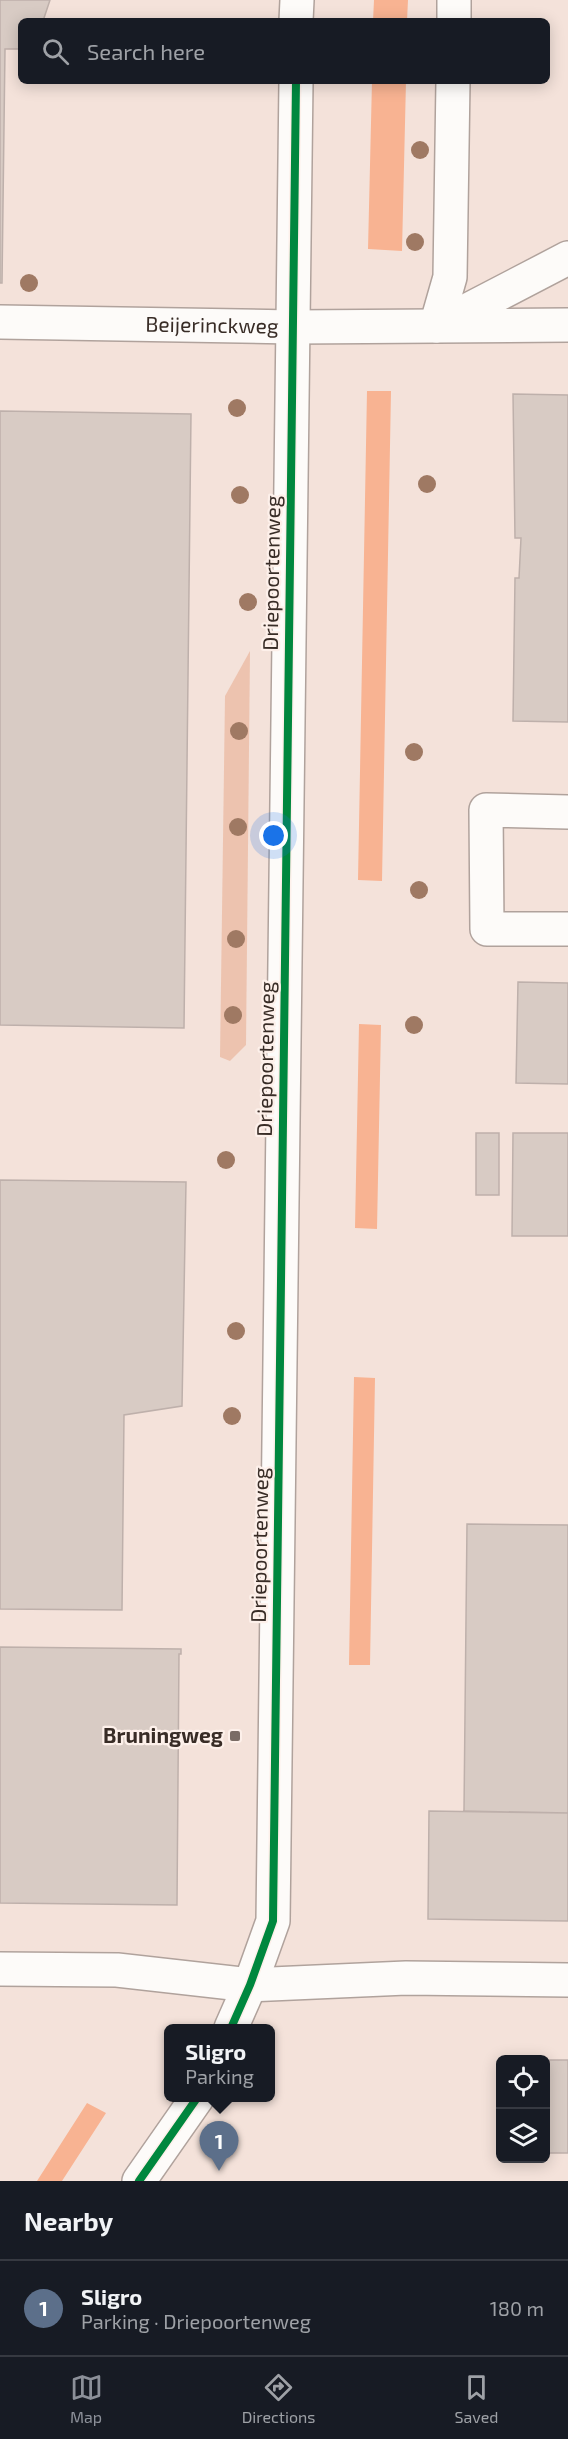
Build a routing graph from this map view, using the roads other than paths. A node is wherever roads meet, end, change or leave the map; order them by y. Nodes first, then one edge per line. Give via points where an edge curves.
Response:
1 (297, 0) edge
2 (454, 0) edge
3 (297, 18) edge
4 (454, 18) edge
5 (296, 84) edge
6 (453, 84) edge
7 (568, 258) edge
8 (0, 322) edge
9 (565, 323) edge
10 (436, 326) junction
11 (293, 327) junction
12 (568, 812) edge
13 (568, 929) edge
14 (0, 1969) edge
15 (568, 1980) edge
16 (250, 1985) junction
17 (233, 2024) edge
18 (194, 2102) edge
19 (139, 2181) edge

1 - 3 street
2 - 4 street
5 - 11 street, Driepoortenweg
6 - 10 street via 450,277
7 - 10 street
8 - 11 street, Beijerinckweg
9 - 10 street, Beijerinckweg
10 - 11 street, Beijerinckweg
11 - 16 street, Driepoortenweg via 273,1921
12 - 13 street via 486,810 487,929
14 - 16 street via 117,1970
15 - 16 street via 406,1978
16 - 17 street, Driepoortenweg
18 - 19 street

